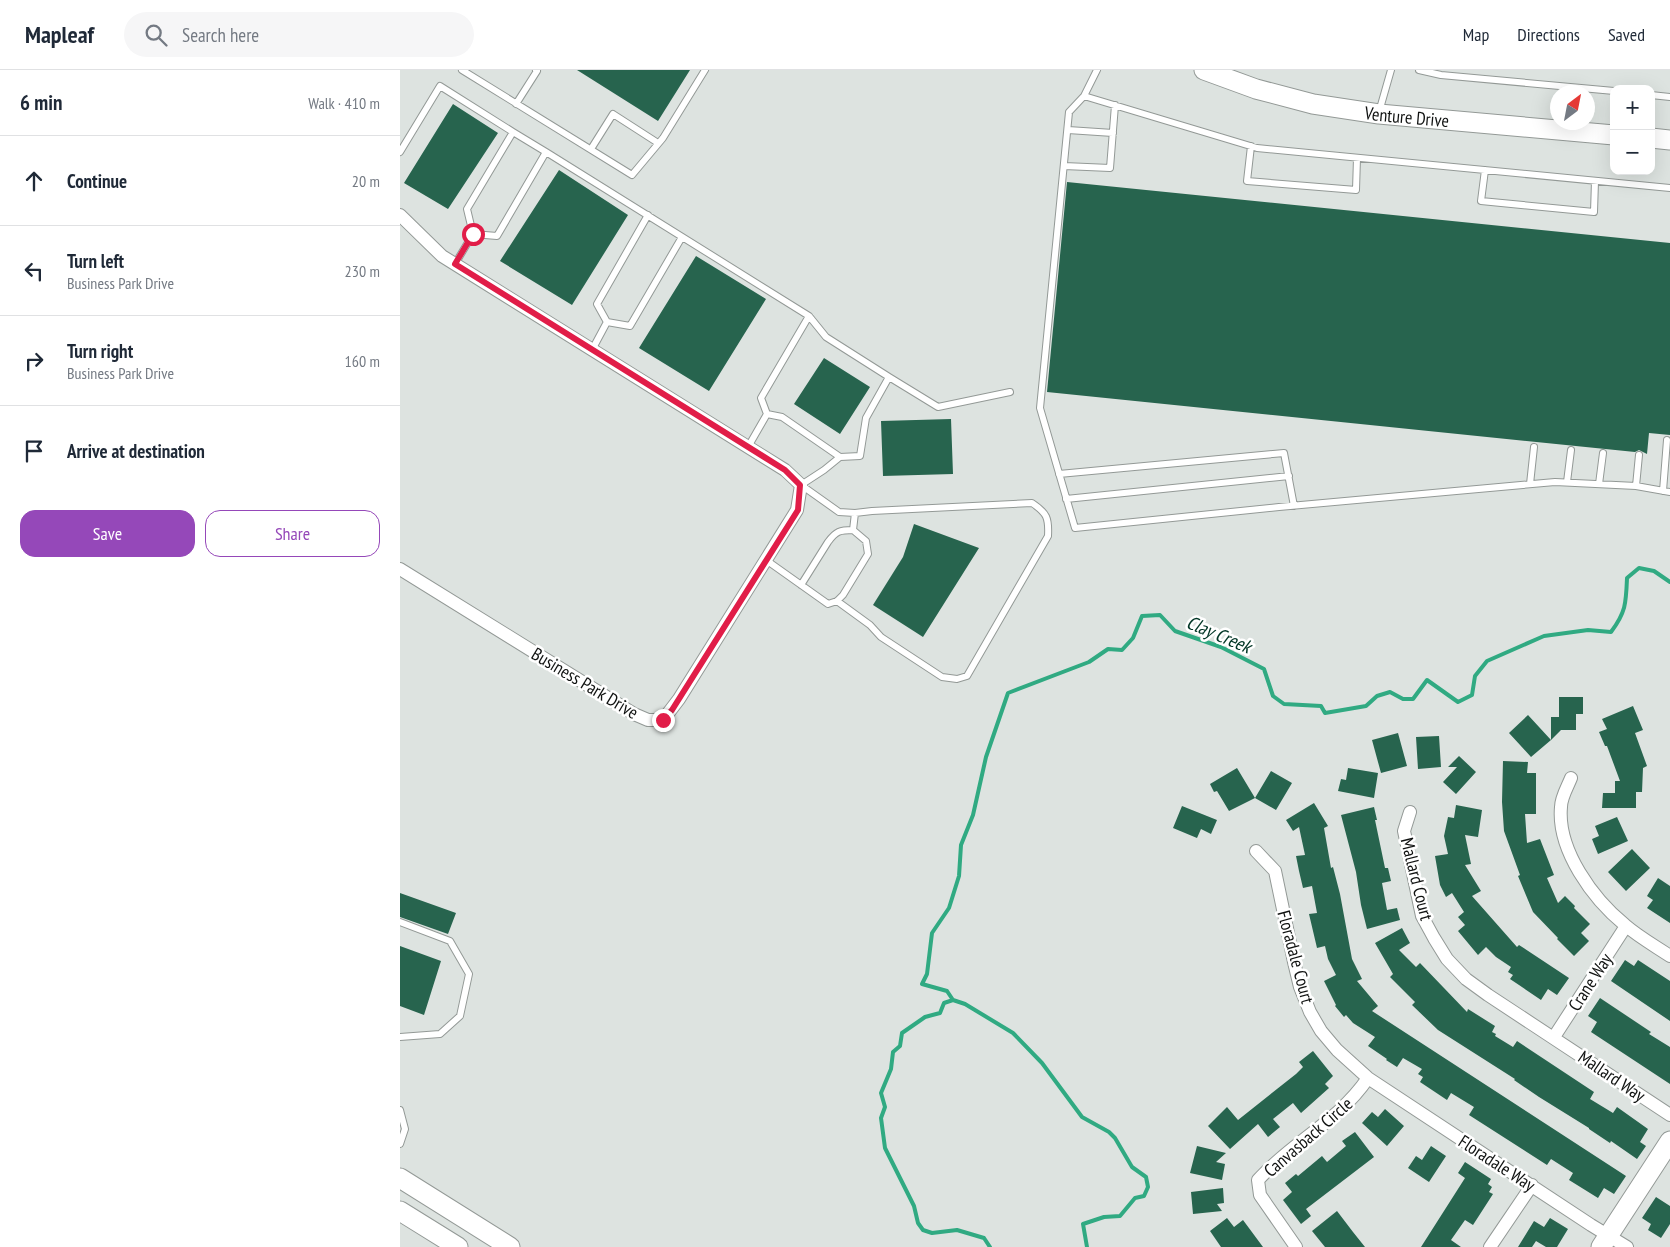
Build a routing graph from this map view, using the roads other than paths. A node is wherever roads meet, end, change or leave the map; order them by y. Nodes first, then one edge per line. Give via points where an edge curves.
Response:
1 (462, 70) edge
2 (536, 70) edge
3 (705, 70) edge
4 (1098, 70) edge
5 (1204, 70) edge
6 (1390, 70) edge
7 (1419, 70) edge
8 (1225, 74) edge
9 (1610, 92) edge
10 (1655, 95) edge
11 (1084, 96) junction
12 (1670, 97) edge
13 (516, 104) junction
14 (1115, 105) junction
15 (1379, 114) junction
16 (1068, 130) junction
17 (513, 132) junction
18 (1113, 133) junction
19 (1610, 134) edge
20 (1655, 138) edge
21 (1670, 140) edge
22 (658, 144) junction
23 (1251, 146) junction
24 (591, 149) junction
25 (400, 152) edge
26 (546, 152) junction
27 (1357, 158) junction
28 (1064, 166) junction
29 (1485, 170) junction
30 (1595, 181) junction
31 (1670, 188) edge
32 (400, 215) edge
33 (648, 215) junction
34 (473, 234) junction
35 (682, 237) junction
36 (455, 264) junction
37 (809, 316) junction
38 (607, 322) junction
39 (592, 350) junction
40 (889, 377) junction
41 (1010, 392) dead end
42 (767, 414) junction
43 (1667, 440) dead end
44 (748, 447) junction
45 (1534, 447) dead end
46 (1570, 450) dead end
47 (1602, 453) dead end
48 (1639, 455) dead end
49 (840, 457) junction
50 (1059, 474) junction
51 (1288, 476) junction
52 (1567, 482) junction
53 (1530, 484) junction
54 (1599, 484) junction
55 (800, 485) junction
56 (1636, 486) junction
57 (1666, 492) edge
58 (1066, 499) junction
59 (1294, 506) junction
60 (855, 513) junction
61 (854, 530) junction
62 (766, 560) junction
63 (400, 569) edge
64 (801, 585) junction
65 (837, 602) junction
66 (1571, 778) dead end
67 (1410, 812) dead end
68 (1256, 851) dead end
69 (400, 922) edge
70 (1626, 926) junction
71 (1670, 956) edge
72 (400, 1037) edge
73 (1554, 1037) junction
74 (1368, 1078) junction
75 (400, 1110) edge
76 (1670, 1115) edge
77 (1670, 1141) edge
78 (400, 1144) edge
79 (400, 1178) edge
80 (1532, 1185) junction
81 (400, 1210) edge
82 (1605, 1242) edge
83 (458, 1247) edge
84 (510, 1247) edge
85 (1296, 1247) edge
86 (1490, 1247) edge
87 (1627, 1247) edge

1 - 13 lane
2 - 13 lane
3 - 22 lane
4 - 11 lane
5 - 8 street, Venture Drive
6 - 15 lane
7 - 9 lane via 1441,76
8 - 15 street, Venture Drive via 1284,97
10 - 12 lane
11 - 14 lane
11 - 16 lane via 1069,112
13 - 24 lane
14 - 18 lane
14 - 23 lane
15 - 19 street, Venture Drive
16 - 18 lane
16 - 28 lane
17 - 25 lane via 440,86
17 - 26 lane
17 - 34 lane via 467,209
18 - 28 lane via 1110,168
20 - 21 street
22 - 24 lane via 632,175
22 - 24 lane via 613,114
23 - 27 lane
23 - 27 lane via 1247,181 1356,190
26 - 33 lane
26 - 34 lane via 496,236
27 - 29 lane
28 - 50 lane via 1040,408
29 - 30 lane
29 - 30 lane via 1481,201 1594,212
30 - 31 lane
32 - 36 street via 442,256
33 - 35 lane
33 - 38 lane via 597,304
34 - 36 lane
35 - 37 lane
35 - 38 lane via 630,326
36 - 39 street
37 - 40 lane via 826,337
37 - 42 lane via 761,398
38 - 39 lane
39 - 44 street
40 - 41 lane via 938,407
40 - 49 lane via 866,418 860,456
42 - 44 lane
42 - 49 lane via 782,417
43 - 57 lane
44 - 55 street via 785,470
45 - 53 lane
46 - 52 lane
47 - 54 lane
48 - 56 lane
49 - 55 lane
50 - 51 lane via 1284,453
50 - 58 lane
51 - 58 lane
51 - 59 lane
52 - 53 lane
52 - 54 lane
53 - 59 lane
54 - 56 lane
55 - 60 lane via 839,512
55 - 62 street, Business Park Drive via 798,510
56 - 57 lane
58 - 59 lane via 1075,528
60 - 61 lane
60 - 65 lane via 1032,503 1043,510 1049,522 1048,536 967,676 957,679 942,677 881,637 870,625
61 - 64 lane via 841,530 833,536
61 - 65 lane via 866,541 868,554
62 - 63 street, Business Park Drive via 663,720 648,720 634,714
62 - 64 lane
64 - 65 lane via 828,604
66 - 70 street via 1560,806 1569,852 1592,890
67 - 73 street, Mallard Court via 1404,831 1422,916 1447,959 1466,979
68 - 74 street, Floradale Court via 1275,871 1300,987 1310,1012 1337,1050
69 - 72 lane via 450,941 469,974 460,1016 440,1034
70 - 71 street
70 - 73 street, Crane Way
73 - 76 street, Mallard Way
74 - 80 street, Floradale Way
74 - 85 street, Canvasback Circle via 1338,1114 1258,1180 1260,1195
75 - 78 lane via 405,1129
77 - 82 street
79 - 84 street
80 - 82 street, Floradale Way
80 - 86 street
81 - 83 street
82 - 87 street, Floradale Way

